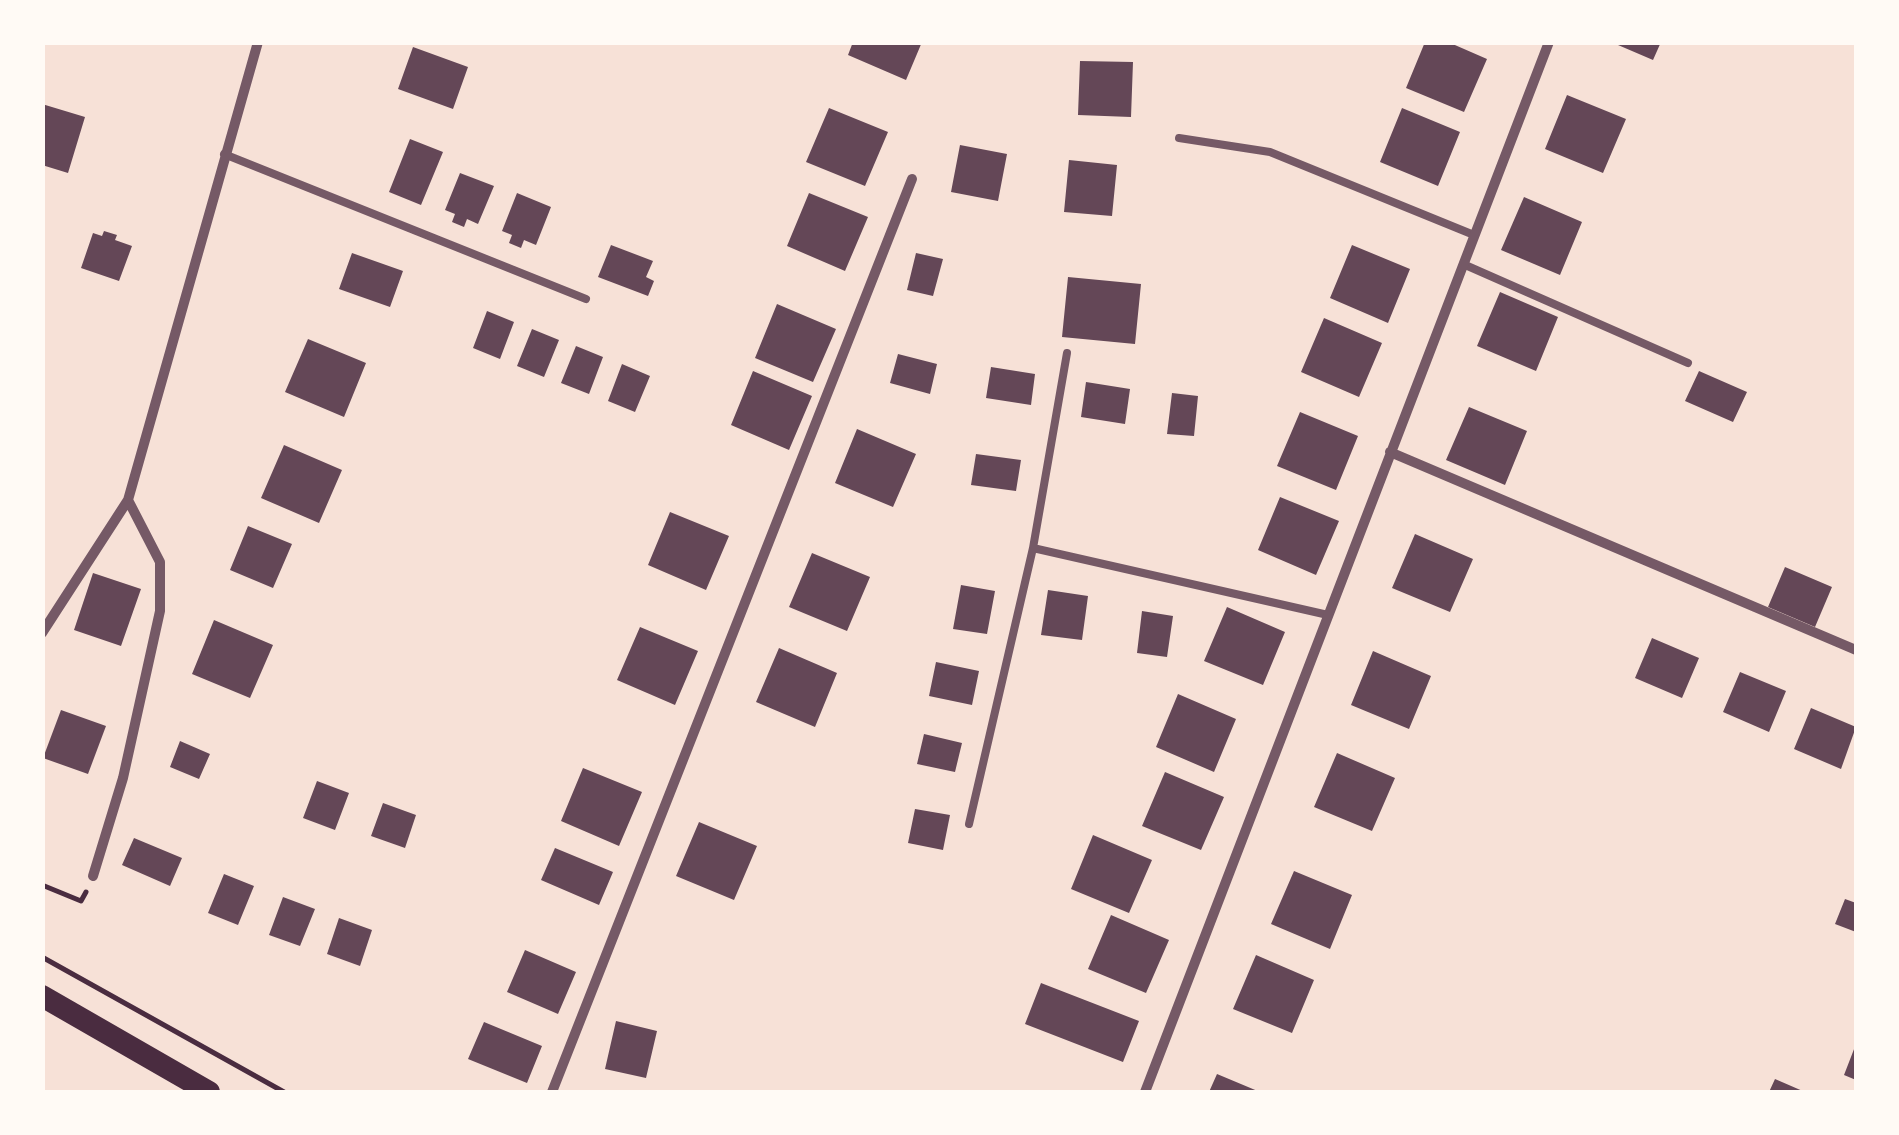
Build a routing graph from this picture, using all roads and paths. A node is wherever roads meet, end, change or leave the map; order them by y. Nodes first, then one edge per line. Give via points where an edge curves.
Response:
1 (258, 42) edge
2 (1548, 43) edge
3 (1179, 138) dead end
4 (224, 154) junction
5 (912, 179) dead end
6 (1474, 235) junction
7 (1463, 264) junction
8 (586, 299) dead end
9 (1066, 352) dead end
10 (1688, 364) dead end
11 (1390, 452) junction
12 (128, 500) junction
13 (1033, 548) junction
14 (1328, 615) junction
15 (42, 632) edge
16 (1856, 650) edge
17 (970, 824) dead end
18 (94, 876) joint
19 (42, 885) edge
20 (42, 957) edge
21 (42, 996) edge
22 (209, 1092) edge
23 (284, 1092) edge
24 (552, 1092) edge
25 (1146, 1092) edge

1 - 4 street
2 - 6 street
3 - 6 lane via 1270,152
4 - 8 lane
4 - 12 street
5 - 24 street
6 - 7 street
7 - 10 lane
7 - 11 street
9 - 13 lane
11 - 14 street
11 - 16 street
12 - 15 street
12 - 18 street via 160,562 160,610
13 - 14 lane
13 - 17 lane
14 - 25 street
18 - 19 path via 81,902
20 - 23 path
21 - 22 main road

